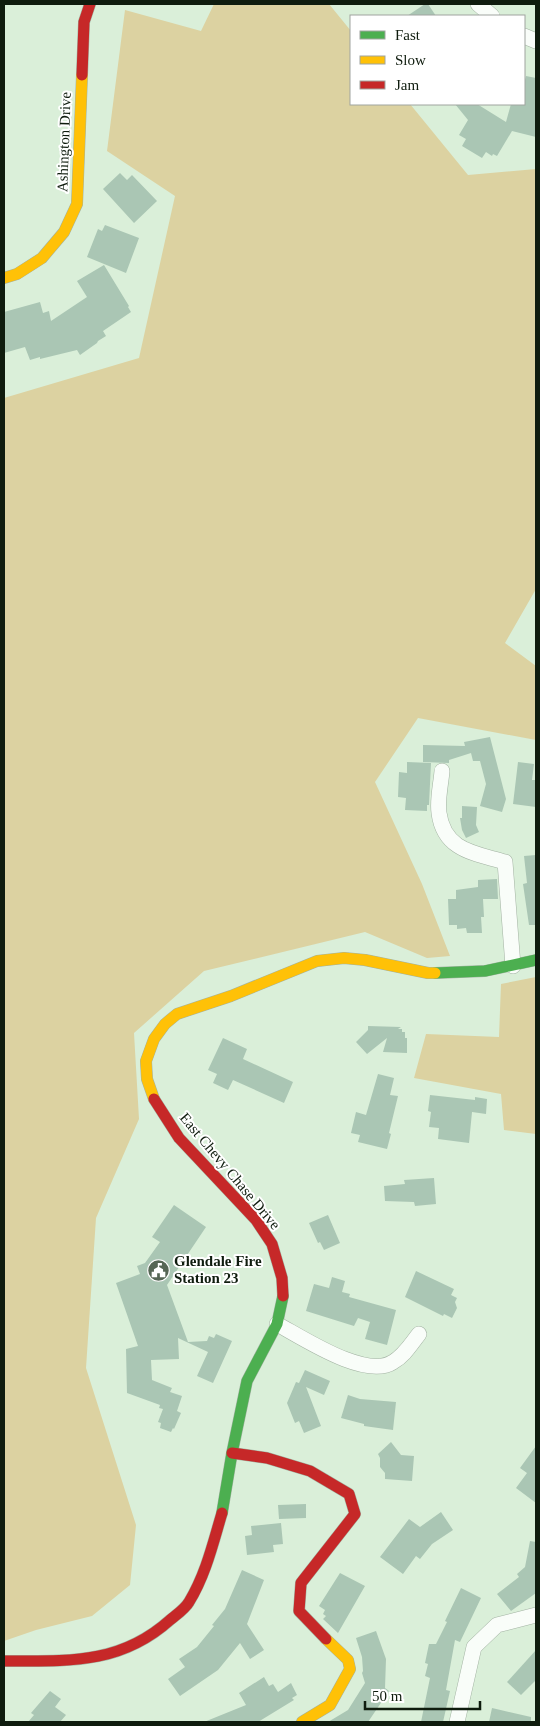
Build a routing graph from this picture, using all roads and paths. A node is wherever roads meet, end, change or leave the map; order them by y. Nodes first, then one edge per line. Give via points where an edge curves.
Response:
1 (90, 4) edge
2 (478, 4) edge
3 (491, 15) edge
4 (4, 278) edge
5 (442, 771) dead end
6 (536, 960) edge
7 (513, 966) junction
8 (277, 1324) junction
9 (419, 1334) dead end
10 (232, 1453) junction
11 (536, 1615) edge
12 (4, 1661) edge
13 (302, 1722) edge
14 (457, 1722) edge

1 - 4 main road, Ashington Drive via 84,22 77,204 64,232 42,258 17,274
2 - 3 street
5 - 7 street via 439,812 444,831 466,851 505,862
6 - 7 main road, East Chevy Chase Drive
7 - 8 main road, East Chevy Chase Drive via 485,971 428,973 365,960 316,961 177,1014 164,1024 154,1039 146,1061 147,1079 155,1101 179,1138 256,1220 272,1244 282,1278 283,1298
8 - 9 street via 345,1360 372,1367 392,1364
8 - 10 main road, East Chevy Chase Drive via 247,1381
10 - 12 main road, East Chevy Chase Drive via 224,1507 206,1571 188,1604 156,1633 134,1646 102,1657
10 - 13 main road via 267,1458 310,1472 349,1494 354,1514 301,1583 299,1611 348,1660 350,1668 330,1705
11 - 14 street via 497,1625 474,1648

